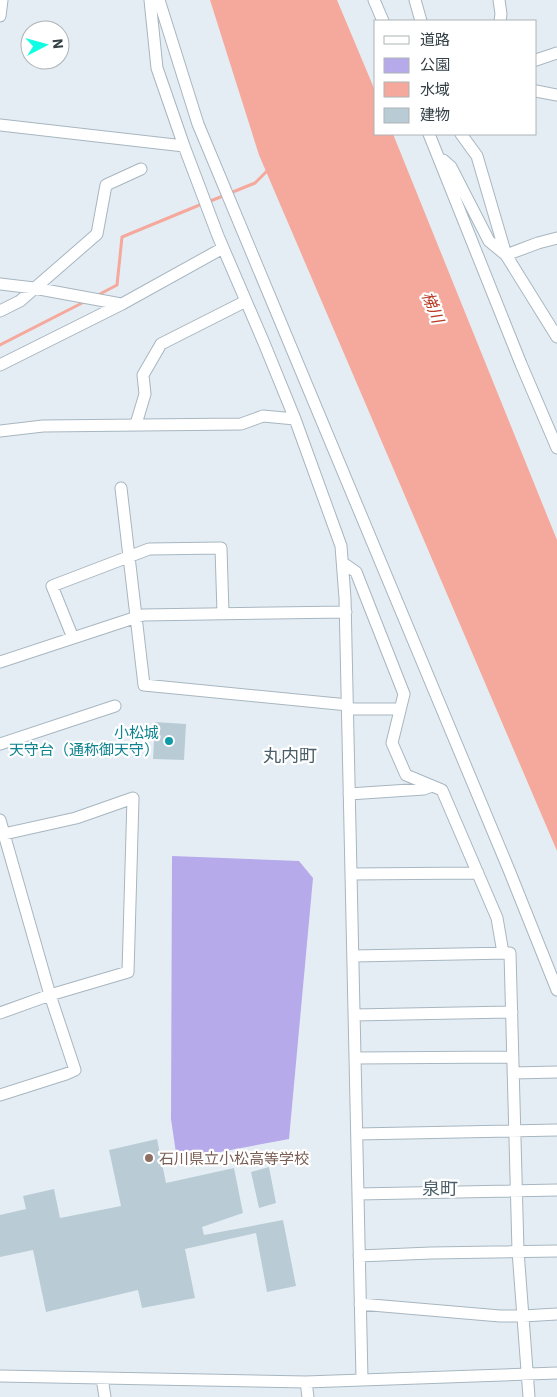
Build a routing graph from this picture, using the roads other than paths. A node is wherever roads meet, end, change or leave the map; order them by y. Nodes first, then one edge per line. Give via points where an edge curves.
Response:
1 (2, 0) edge
2 (150, 0) edge
3 (159, 0) edge
4 (374, 0) edge
5 (414, 0) edge
6 (499, 0) edge
7 (0, 16) edge
8 (384, 20) edge
9 (421, 20) edge
10 (500, 20) edge
11 (557, 53) edge
12 (537, 60) edge
13 (537, 91) edge
14 (557, 95) edge
15 (0, 125) edge
16 (429, 135) edge
17 (462, 135) edge
18 (184, 146) junction
19 (438, 155) junction
20 (142, 169) dead end
21 (557, 238) edge
22 (223, 248) junction
23 (506, 255) junction
24 (0, 284) edge
25 (34, 288) junction
26 (246, 301) junction
27 (122, 304) junction
28 (0, 311) edge
29 (557, 337) edge
30 (0, 365) edge
31 (294, 419) junction
32 (136, 424) junction
33 (0, 431) edge
34 (557, 448) edge
35 (121, 488) dead end
36 (129, 557) junction
37 (343, 563) junction
38 (346, 612) junction
39 (223, 614) junction
40 (136, 617) junction
41 (73, 638) junction
42 (0, 662) edge
43 (115, 706) dead end
44 (348, 707) junction
45 (400, 709) junction
46 (0, 744) edge
47 (432, 786) junction
48 (349, 794) junction
49 (0, 820) edge
50 (2, 834) edge
51 (478, 873) junction
52 (351, 874) junction
53 (503, 953) junction
54 (353, 956) junction
55 (557, 990) edge
56 (50, 995) junction
57 (512, 1012) junction
58 (0, 1014) edge
59 (354, 1015) junction
60 (513, 1057) junction
61 (355, 1058) junction
62 (557, 1072) edge
63 (514, 1073) junction
64 (0, 1095) edge
65 (557, 1130) edge
66 (515, 1131) junction
67 (356, 1134) junction
68 (557, 1190) edge
69 (516, 1191) junction
70 (358, 1194) junction
71 (518, 1251) junction
72 (557, 1251) edge
73 (359, 1256) junction
74 (360, 1304) junction
75 (557, 1314) edge
76 (523, 1316) junction
77 (557, 1374) edge
78 (528, 1375) junction
79 (0, 1376) edge
80 (102, 1378) junction
81 (362, 1379) junction
82 (306, 1382) junction
83 (105, 1397) edge
84 (308, 1397) edge
85 (529, 1397) edge

1 - 7 street
2 - 18 street via 157,68
3 - 55 street via 198,124
4 - 8 street
5 - 9 street
6 - 10 street
11 - 12 street
13 - 14 street
15 - 18 street
16 - 19 street
17 - 23 street via 477,156
18 - 22 street
19 - 23 street via 451,167 489,241
19 - 34 street
20 - 25 street via 106,186 97,234
21 - 23 street
22 - 26 street
22 - 27 street
23 - 29 street
24 - 25 street
25 - 27 street
25 - 28 street via 20,301
26 - 31 street
26 - 32 street via 162,344 143,375 145,394
27 - 30 street
31 - 32 street via 263,416 241,424
31 - 37 street via 341,546
32 - 33 street via 43,426
35 - 36 street
36 - 39 street via 149,549 221,548
36 - 40 street
36 - 41 street via 52,586
37 - 38 street
37 - 45 street via 356,572 404,694
38 - 39 street
38 - 44 street
39 - 40 street
40 - 41 street
40 - 44 street via 144,685
41 - 42 street
43 - 46 street
44 - 45 street
44 - 48 street
45 - 47 street via 392,743 406,775
47 - 48 street
47 - 51 street via 442,790
48 - 52 street
49 - 50 street
50 - 56 street
50 - 56 street via 76,818 133,798 128,972
51 - 52 street
51 - 53 street via 497,918
52 - 54 street
53 - 54 street
53 - 57 street via 510,953
54 - 59 street
56 - 58 street
56 - 64 street via 75,1070
57 - 59 street
57 - 60 street
59 - 61 street
60 - 61 street
60 - 63 street
61 - 67 street
62 - 63 street
63 - 66 street
65 - 66 street
66 - 67 street
66 - 69 street
67 - 70 street
68 - 69 street
69 - 70 street
69 - 71 street
70 - 73 street
71 - 72 street
71 - 73 street
71 - 76 street
73 - 74 street
74 - 76 street
74 - 81 street
75 - 76 street
76 - 78 street
77 - 78 street
78 - 81 street
78 - 85 street
79 - 80 street
80 - 82 street
80 - 83 street
81 - 82 street
82 - 84 street

